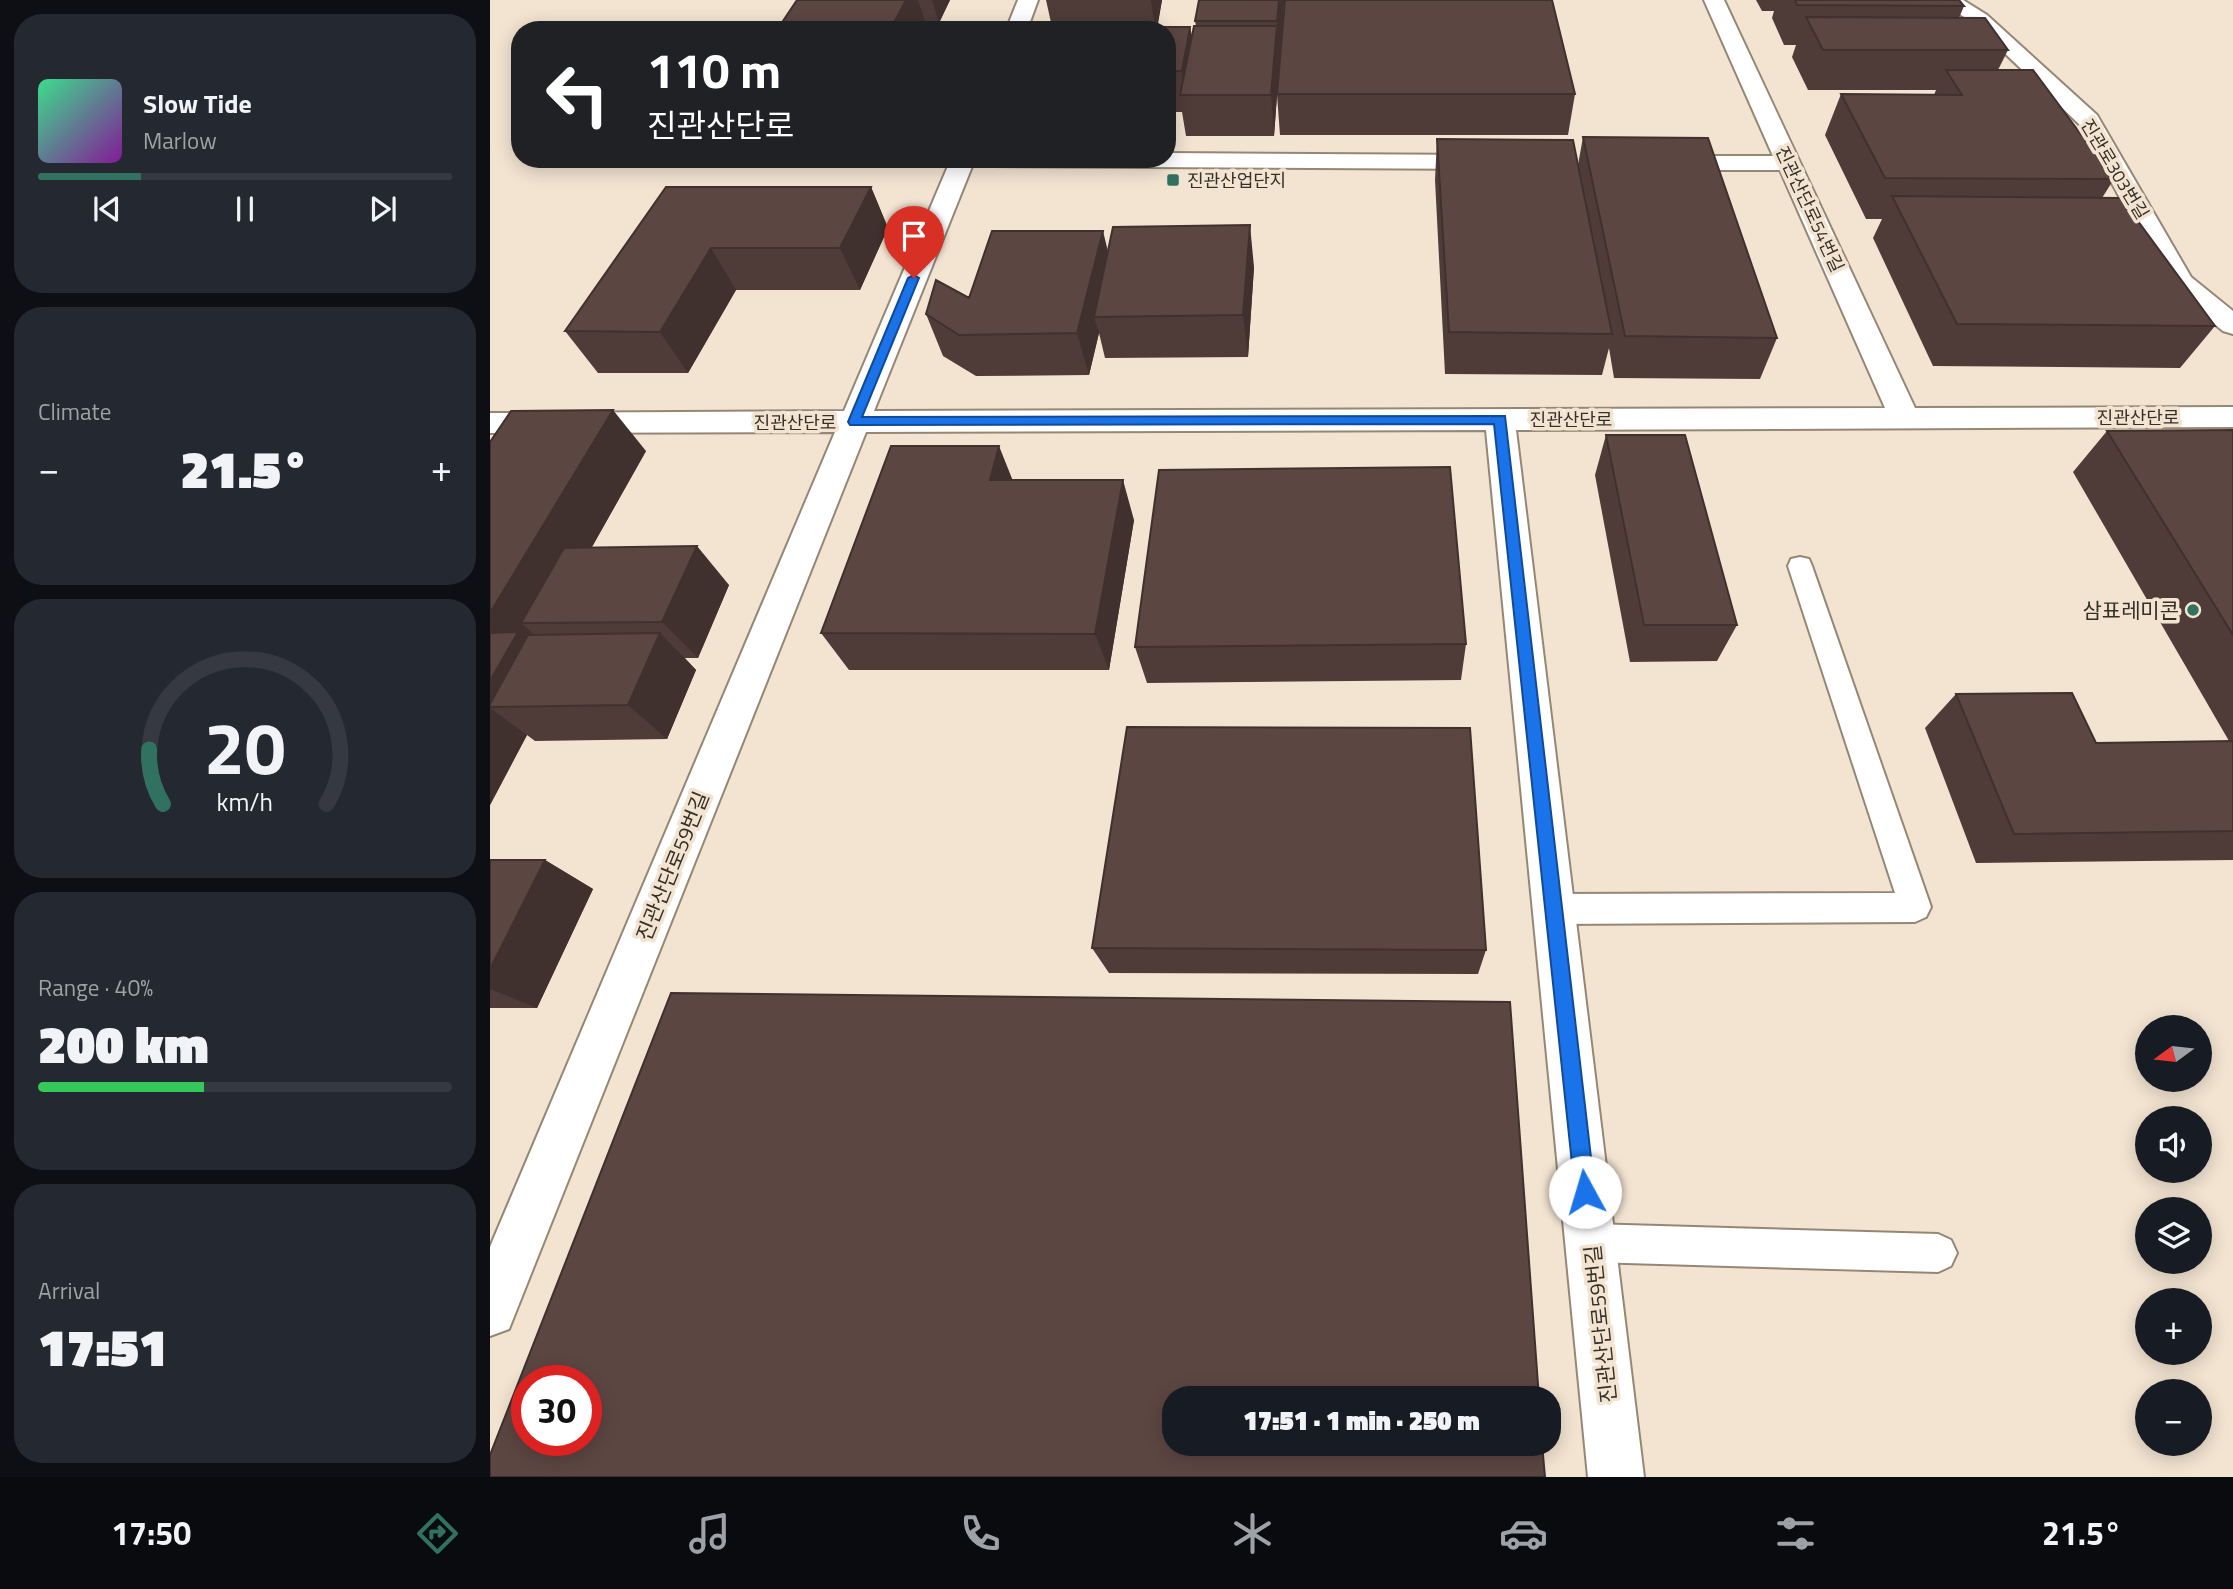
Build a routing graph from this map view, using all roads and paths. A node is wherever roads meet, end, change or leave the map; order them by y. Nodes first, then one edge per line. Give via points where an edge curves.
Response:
1 (1028, 0) edge
2 (1714, 0) edge
3 (1949, 0) edge
4 (1020, 21) edge
5 (1176, 160) edge
6 (1510, 162) edge
7 (1635, 162) edge
8 (1789, 163) junction
9 (959, 168) edge
10 (2233, 325) edge
11 (2233, 417) edge
12 (1905, 418) junction
13 (1500, 419) junction
14 (854, 422) junction
15 (490, 423) edge
16 (1800, 566) dead end
17 (1553, 909) junction
18 (1591, 1243) junction
19 (1938, 1253) dead end
20 (490, 1310) edge
21 (1616, 1477) edge

1 - 4 street
2 - 8 street, 진관산단로54번길
3 - 10 street, 진관로303번길 via 1980,19 2089,120 2180,282
5 - 6 street
7 - 8 street
8 - 12 street, 진관산단로54번길
9 - 14 street, 진관산단로59번길
11 - 12 street, 진관산단로
12 - 13 street, 진관산단로
13 - 14 street, 진관산단로
13 - 17 street, 진관산단로59번길
14 - 15 street, 진관산단로
14 - 20 street, 진관산단로59번길
16 - 17 lane via 1915,907
17 - 18 street, 진관산단로59번길
18 - 19 lane
18 - 21 street, 진관산단로59번길

